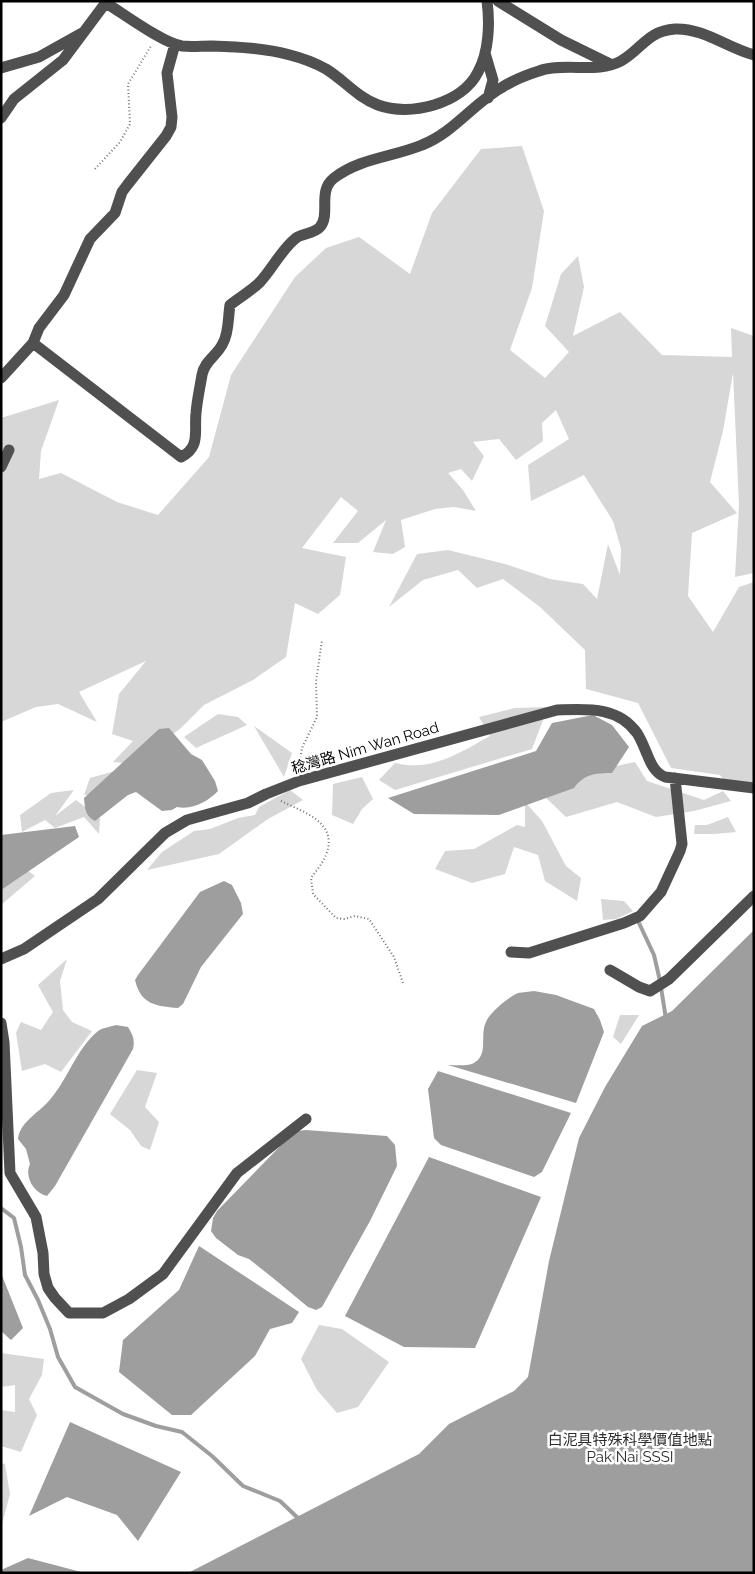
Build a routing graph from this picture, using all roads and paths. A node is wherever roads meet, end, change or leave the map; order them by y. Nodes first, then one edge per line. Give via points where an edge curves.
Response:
1 (487, 1) edge
2 (498, 1) edge
3 (107, 2) edge
4 (88, 29) junction
5 (152, 39) dead end
6 (175, 44) junction
7 (485, 53) junction
8 (754, 55) edge
9 (610, 64) junction
10 (1, 68) edge
11 (488, 98) junction
12 (1, 118) edge
13 (95, 169) dead end
14 (33, 343) junction
15 (1, 378) edge
16 (9, 450) dead end
17 (1, 467) edge
18 (322, 640) dead end
19 (675, 778) junction
20 (299, 781) junction
21 (754, 788) edge
22 (266, 794) junction
23 (754, 896) edge
24 (511, 952) dead end
25 (1, 959) edge
26 (610, 970) dead end
27 (403, 983) dead end
28 (1, 1023) edge
29 (306, 1119) dead end

1 - 7 street
2 - 9 street via 561,40
3 - 4 street
3 - 6 street
4 - 10 street via 39,57
4 - 12 street via 63,60 14,99
5 - 13 path via 151,47 128,84 130,124 120,142
6 - 7 street via 259,48 291,55 326,69 365,99 397,110 435,105 454,96 470,84
6 - 14 street via 167,73 171,128 125,188 115,214 90,239 64,295 39,328
7 - 11 street via 493,80
8 - 9 street via 704,34 677,29 655,34 621,61
9 - 11 street via 540,70 500,88
11 - 14 street via 441,136 421,146 362,163 333,179 326,188 324,220 320,227 297,237 260,281 230,305 225,341 202,371 194,445 181,458
14 - 15 street
16 - 17 street
18 - 20 path via 316,682 317,717 302,748
19 - 20 street, 稔灣路 Nim Wan Road via 658,774 638,734 626,720 605,710 590,708 557,710
19 - 21 street, 稔灣路 Nim Wan Road
19 - 24 street via 682,844 661,892 640,916 529,953
20 - 22 street, 稔灣路 Nim Wan Road
22 - 25 street, 稔灣路 Nim Wan Road via 248,803 187,820 165,833 98,899 24,949
22 - 27 path via 320,820 329,846 326,857 311,878 312,894 336,918 355,916 369,919 394,957
23 - 26 street via 669,980 650,991
28 - 29 street via 10,1174 36,1218 48,1288 69,1313 103,1313 163,1274 237,1173

